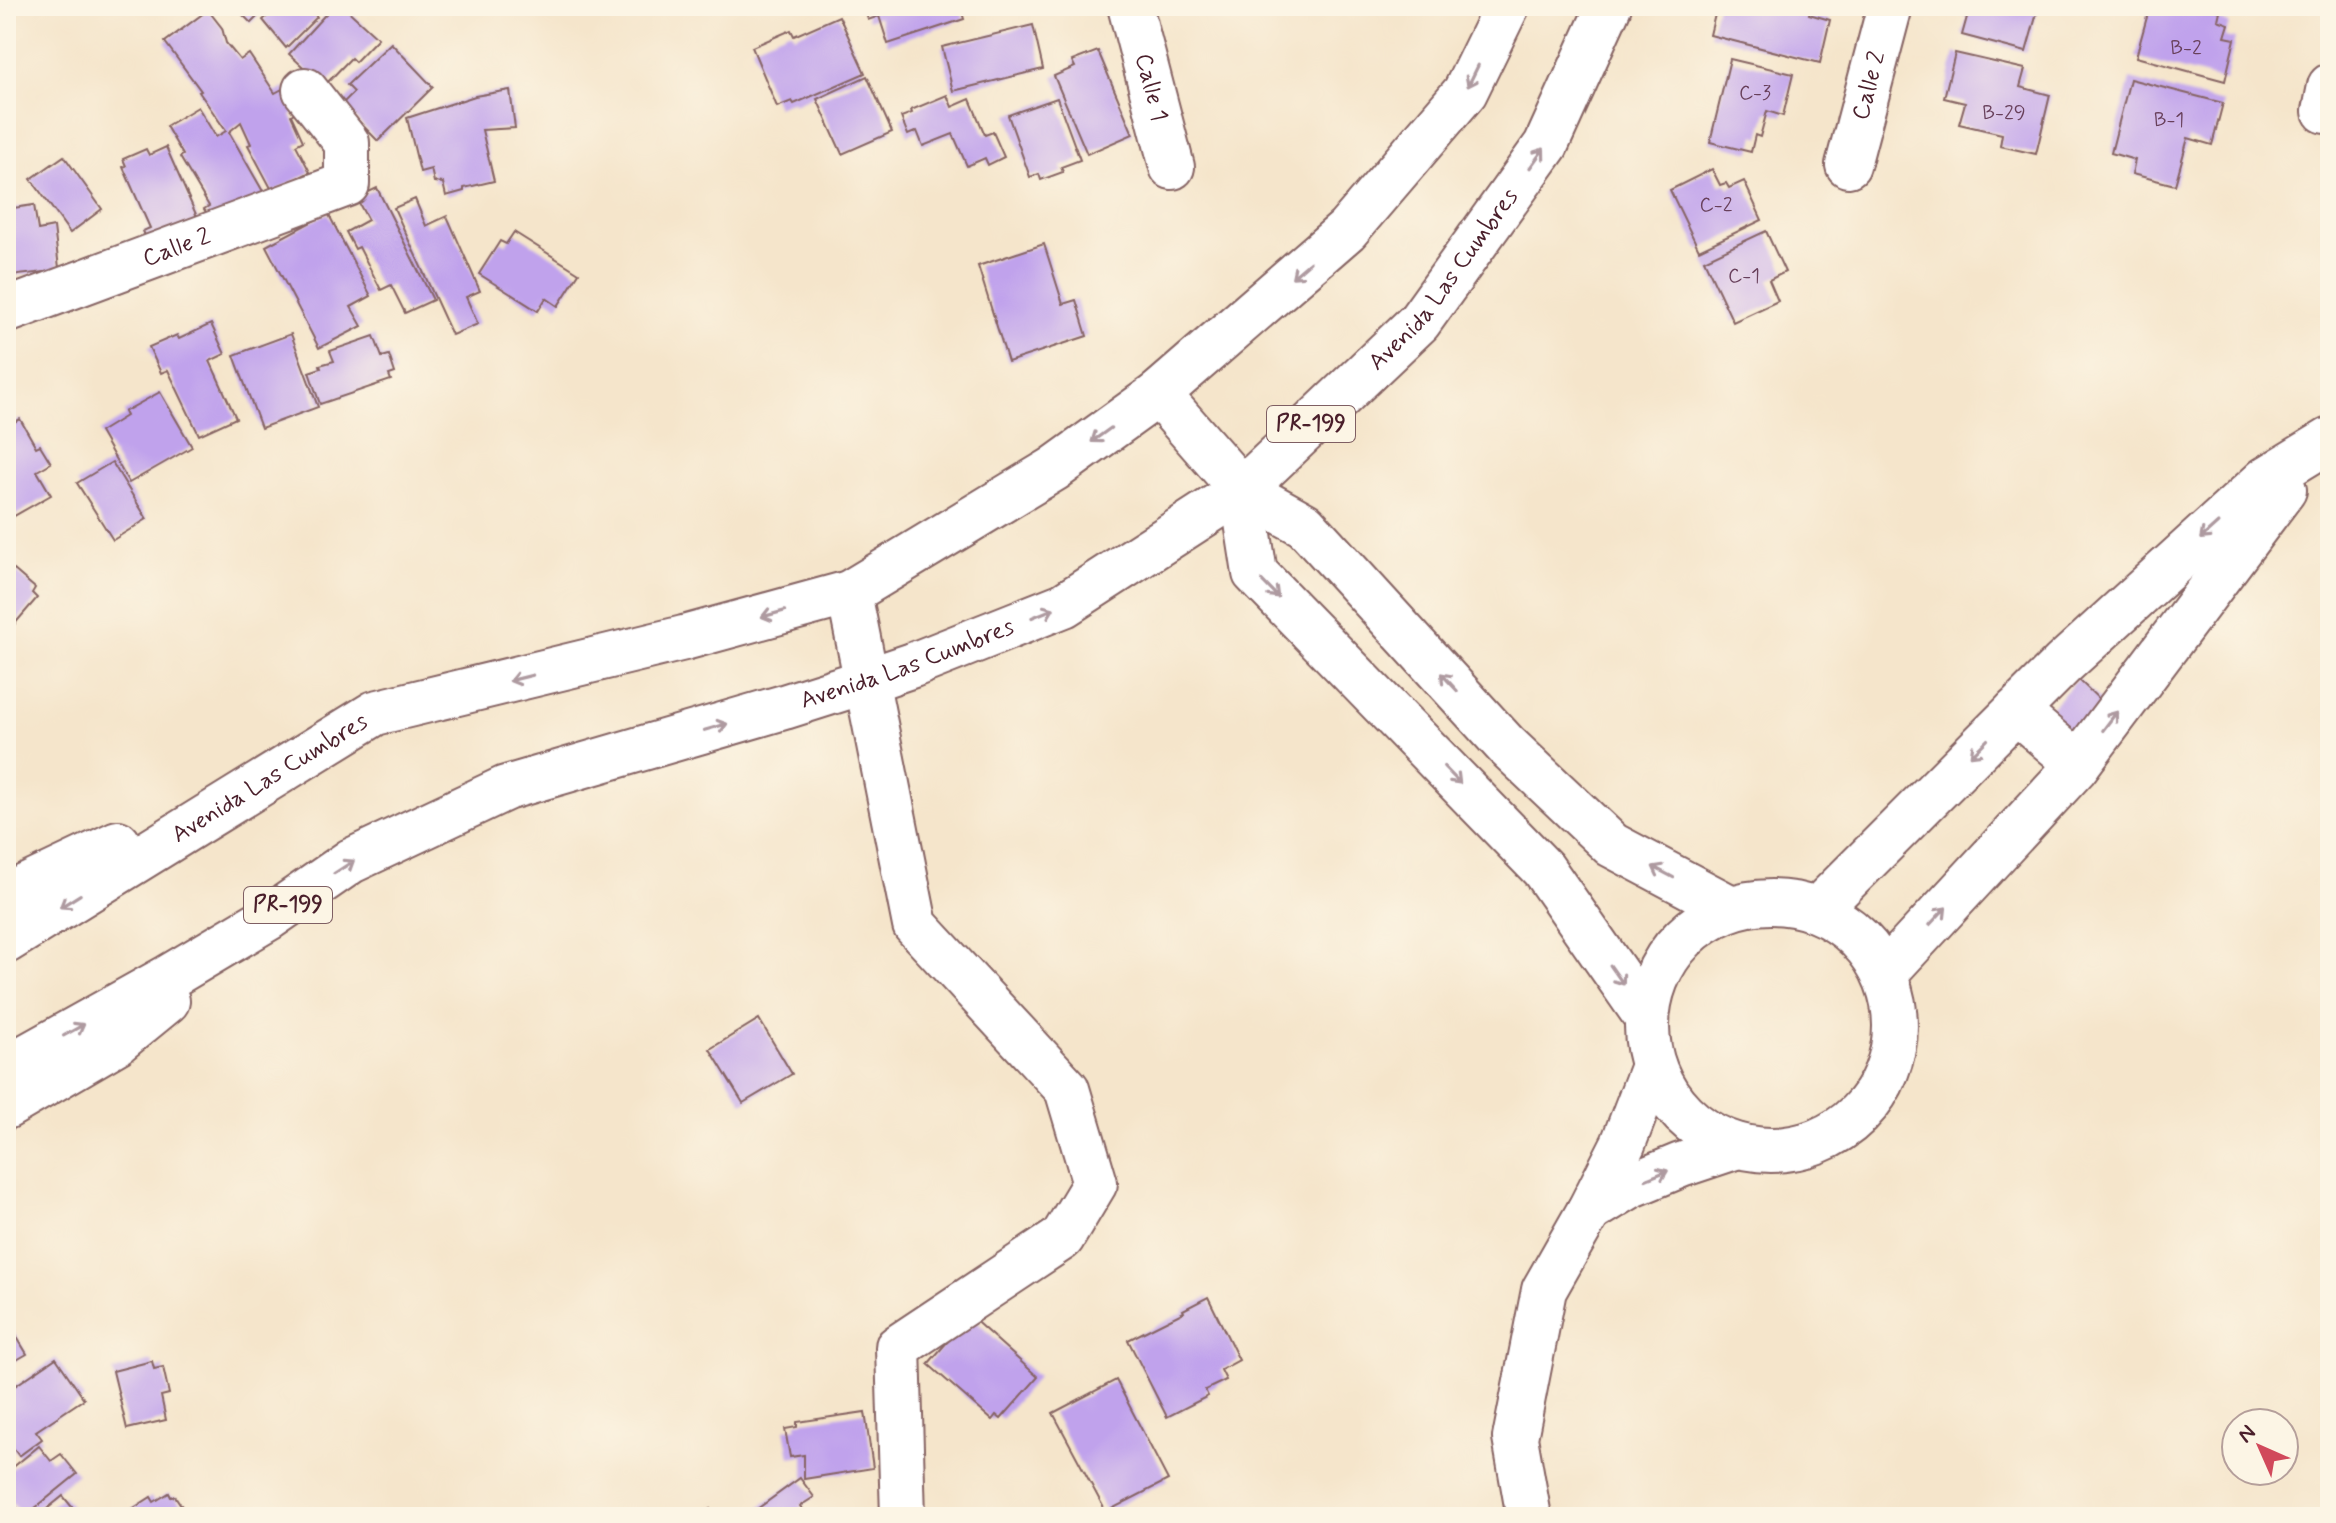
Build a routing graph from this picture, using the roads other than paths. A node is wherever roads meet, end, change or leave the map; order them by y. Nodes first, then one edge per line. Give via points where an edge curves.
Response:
1 (1130, 6) edge
2 (1507, 6) edge
3 (1609, 6) edge
4 (1890, 6) edge
5 (305, 90) dead end
6 (1848, 165) dead end
7 (1172, 167) dead end
8 (6, 311) edge
9 (1158, 394) junction
10 (2322, 445) edge
11 (1242, 490) junction
12 (849, 593) junction
13 (866, 681) junction
14 (2016, 711) junction
15 (309, 754) junction
16 (2078, 764) junction
17 (6, 896) edge
18 (1731, 908) junction
19 (1817, 910) junction
20 (270, 917) junction
21 (6, 941) edge
22 (1885, 973) junction
23 (1647, 1018) junction
24 (1653, 1066) junction
25 (6, 1068) edge
26 (6, 1107) edge
27 (1738, 1146) junction
28 (1589, 1211) junction
29 (903, 1517) edge
30 (1529, 1517) edge

1 - 7 main road, Calle 1
2 -> 9 main road, Avenida Las Cumbres via 1465,92 1347,230
11 -> 3 main road, Avenida Las Cumbres / PR-199 via 1419,322 1546,145
4 - 6 main road, Calle 2
5 - 8 main road, Calle 2 via 347,143 347,184
9 - 11 main road
9 -> 12 main road, Avenida Las Cumbres via 1054,469
10 -> 14 main road via 2266,479
16 -> 10 main road
13 -> 11 main road, Avenida Las Cumbres / PR-199 via 1064,605
18 -> 11 main road via 1612,845 1506,745 1305,525
11 -> 23 main road via 1255,573 1543,869
12 - 13 main road
12 -> 15 main road, Avenida Las Cumbres via 375,713
20 -> 13 main road, Avenida Las Cumbres / PR-199 via 351,861 506,788
13 - 29 main road via 915,925 1067,1089 1095,1183 1062,1238 898,1347
14 - 16 main road
14 -> 19 main road
15 - 17 main road
15 -> 21 main road, Avenida Las Cumbres
22 -> 16 main road
18 - 19 main road via 1775,901
18 - 23 main road via 1699,925 1673,951 1655,983
19 - 22 main road via 1845,925
25 -> 20 main road, Avenida Las Cumbres / PR-199
20 - 26 main road via 117,1042
22 - 27 main road via 1895,1012 1893,1053 1878,1090 1852,1121 1817,1142 1778,1151
23 - 24 main road
24 - 27 main road via 1672,1102 1701,1129
24 - 28 main road via 1623,1144
28 -> 27 main road via 1630,1186
28 - 30 main road via 1544,1290 1515,1438

